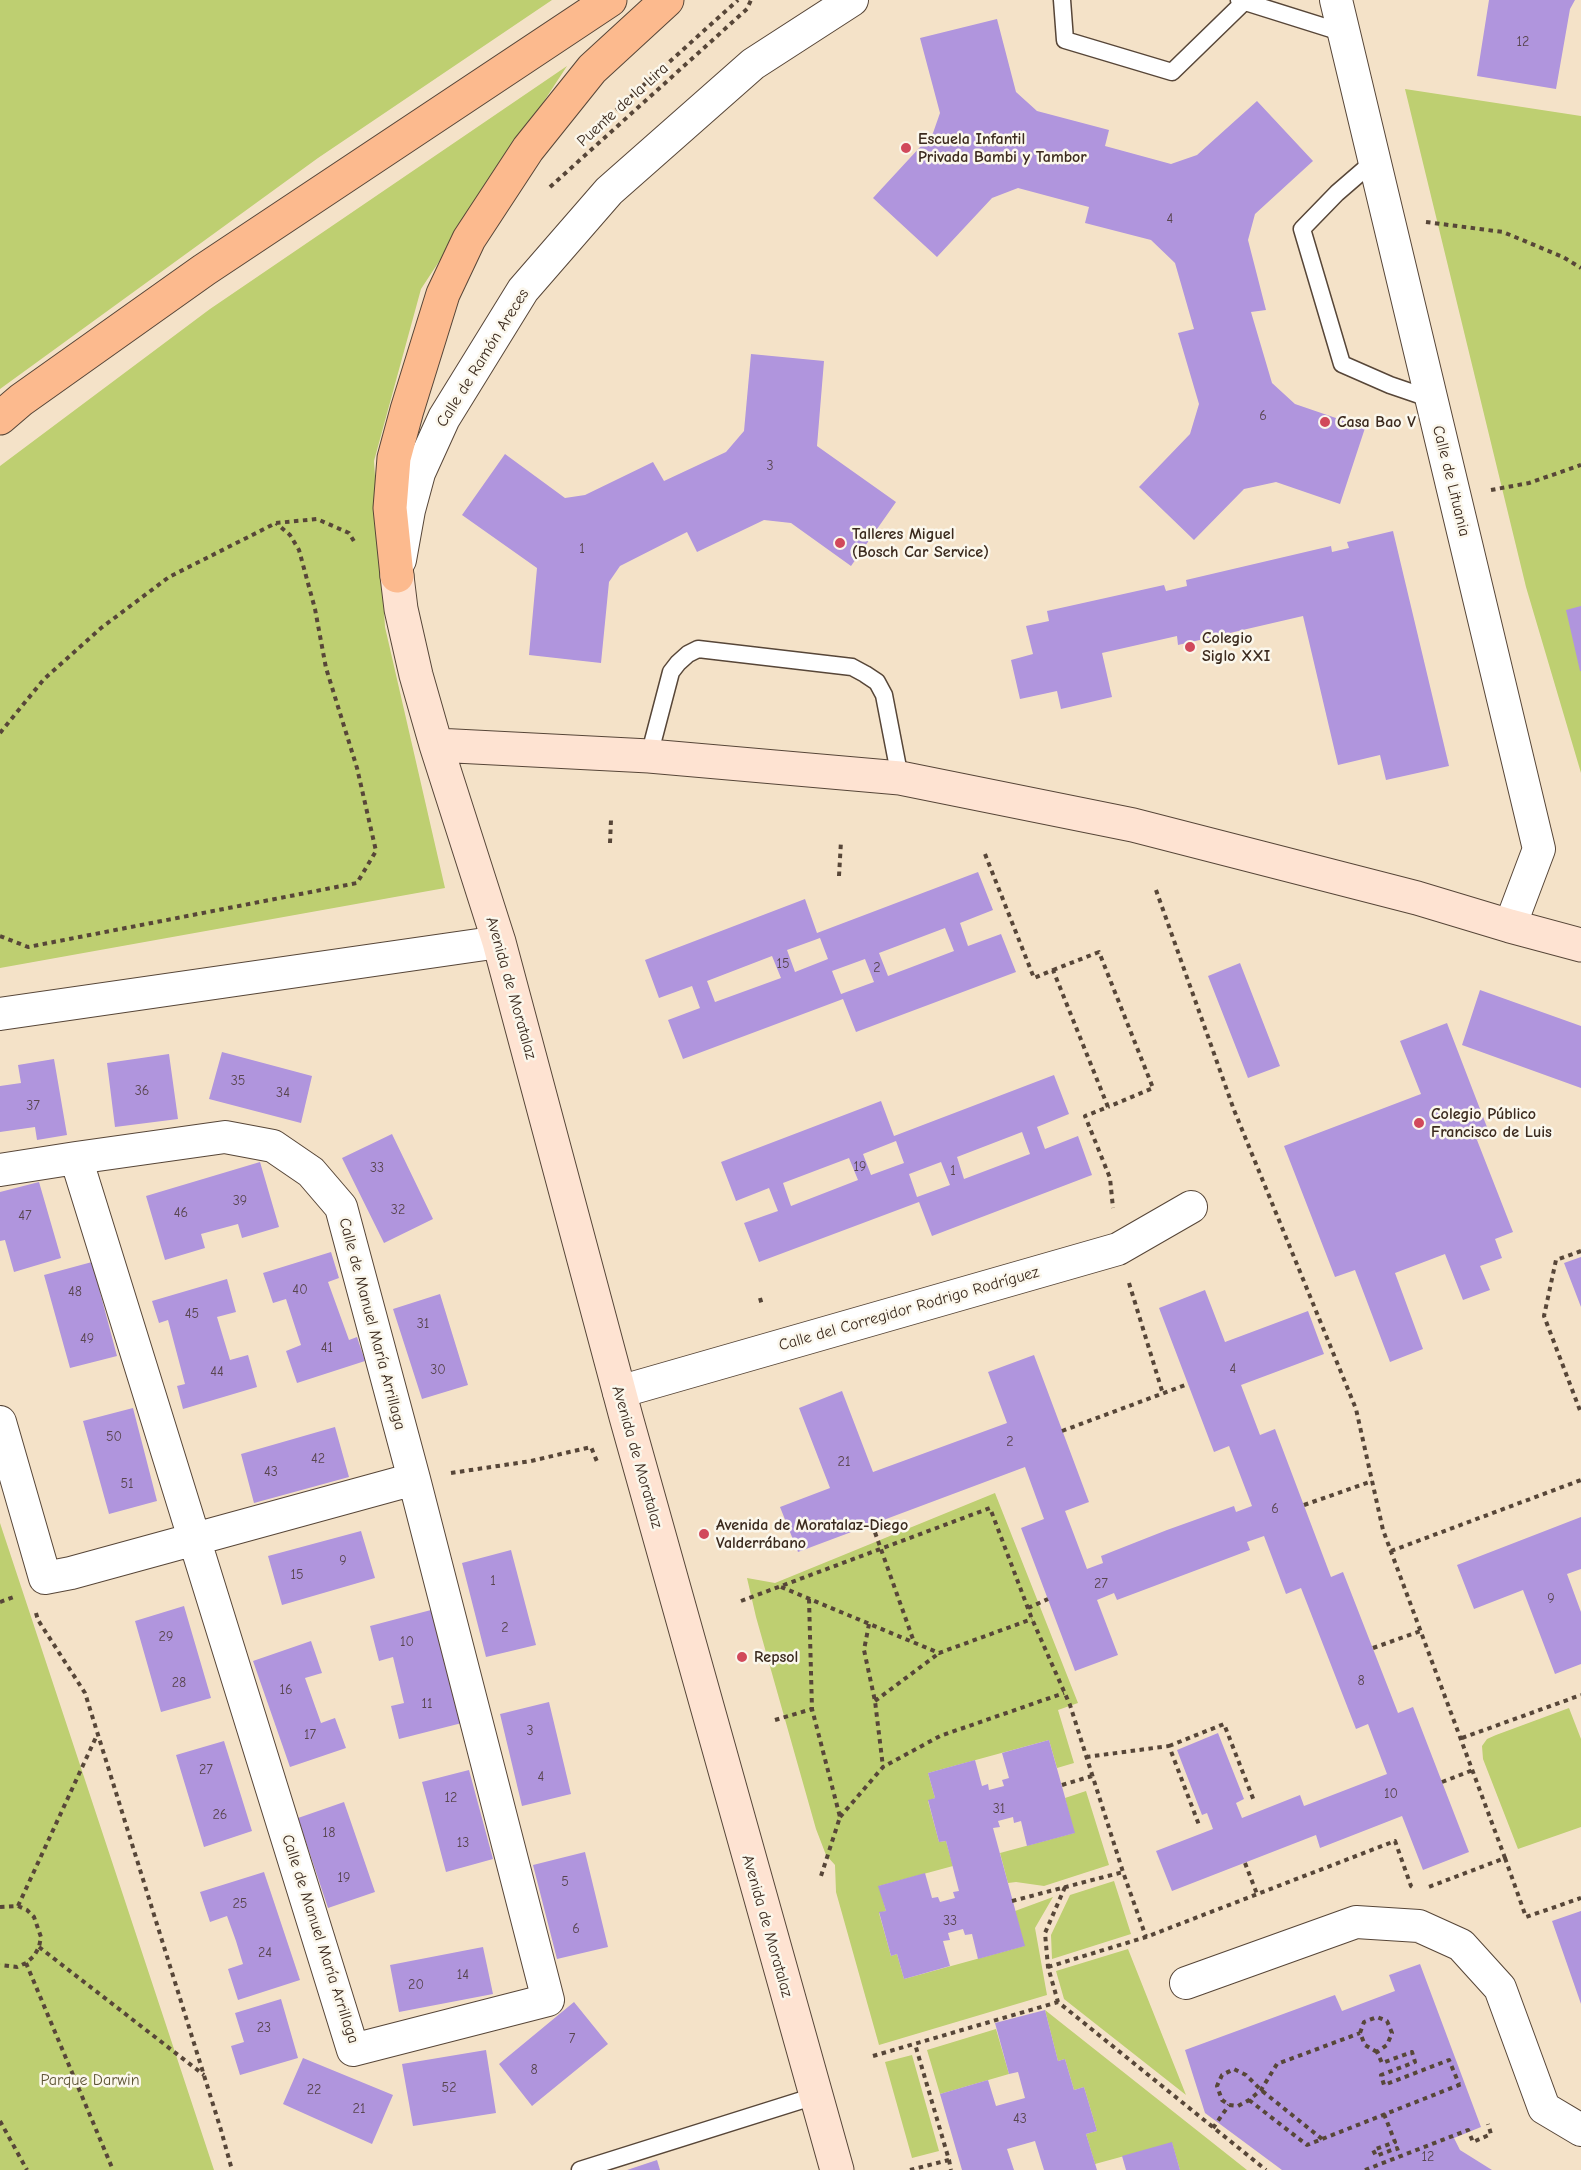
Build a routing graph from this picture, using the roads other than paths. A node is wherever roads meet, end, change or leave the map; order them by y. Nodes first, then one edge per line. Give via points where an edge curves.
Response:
1 (610, 0) edge
2 (667, 0) edge
3 (852, 0) edge
4 (1062, 0) edge
5 (1336, 0) edge
6 (1242, 1) edge
7 (1344, 33) junction
8 (1374, 161) junction
9 (1431, 399) junction
10 (0, 418) edge
11 (397, 576) junction
12 (436, 746) junction
13 (649, 756) junction
14 (900, 778) junction
15 (1510, 926) junction
16 (499, 942) junction
17 (1581, 945) edge
18 (0, 1014) edge
19 (76, 1158) junction
20 (0, 1170) edge
21 (1191, 1207) dead end
22 (619, 1392) junction
23 (0, 1422) edge
24 (414, 1479) junction
25 (194, 1539) junction
26 (1186, 1983) dead end
27 (815, 2096) junction
28 (1581, 2130) edge
29 (580, 2170) edge
30 (837, 2170) edge

1 - 10 highway via 204,270
2 - 11 highway via 592,69 528,149 469,239 443,294 394,458 390,508
3 - 11 street, Calle de Ramón Areces via 753,64 636,167 609,191 523,290 444,418 419,473
4 - 6 lane via 1065,40 1172,72
5 - 7 street, Calle de Lituania
6 - 7 lane
7 - 8 street, Calle de Lituania
8 - 9 street, Calle de Lituania
8 - 9 lane via 1302,229 1342,364
9 - 15 street, Calle de Lituania via 1539,849
11 - 12 street, Calle de Ramón Areces via 401,609
12 - 13 street
12 - 16 street, Avenida de Moratalaz
13 - 14 street
13 - 14 lane via 671,672 698,649 852,667 866,674 877,682 884,695
14 - 15 street via 1133,825
15 - 17 street
16 - 18 street
16 - 22 street, Avenida de Moratalaz
19 - 20 street, Calle de Manuel María Arrillaga
19 - 24 street, Calle de Manuel María Arrillaga via 225,1137 273,1146 311,1172 341,1207
19 - 25 street, Calle de Manuel María Arrillaga
21 - 22 street, Calle del Corregidor Rodrigo Rodríguez via 1118,1249
22 - 27 street, Avenida de Moratalaz
23 - 25 street via 45,1578
24 - 25 street
24 - 25 street, Calle de Manuel María Arrillaga via 548,2000 353,2050
26 - 28 street via 1356,1922 1419,1926 1461,1945 1500,1988 1544,2108
27 - 29 lane
27 - 30 street, Avenida de Moratalaz

